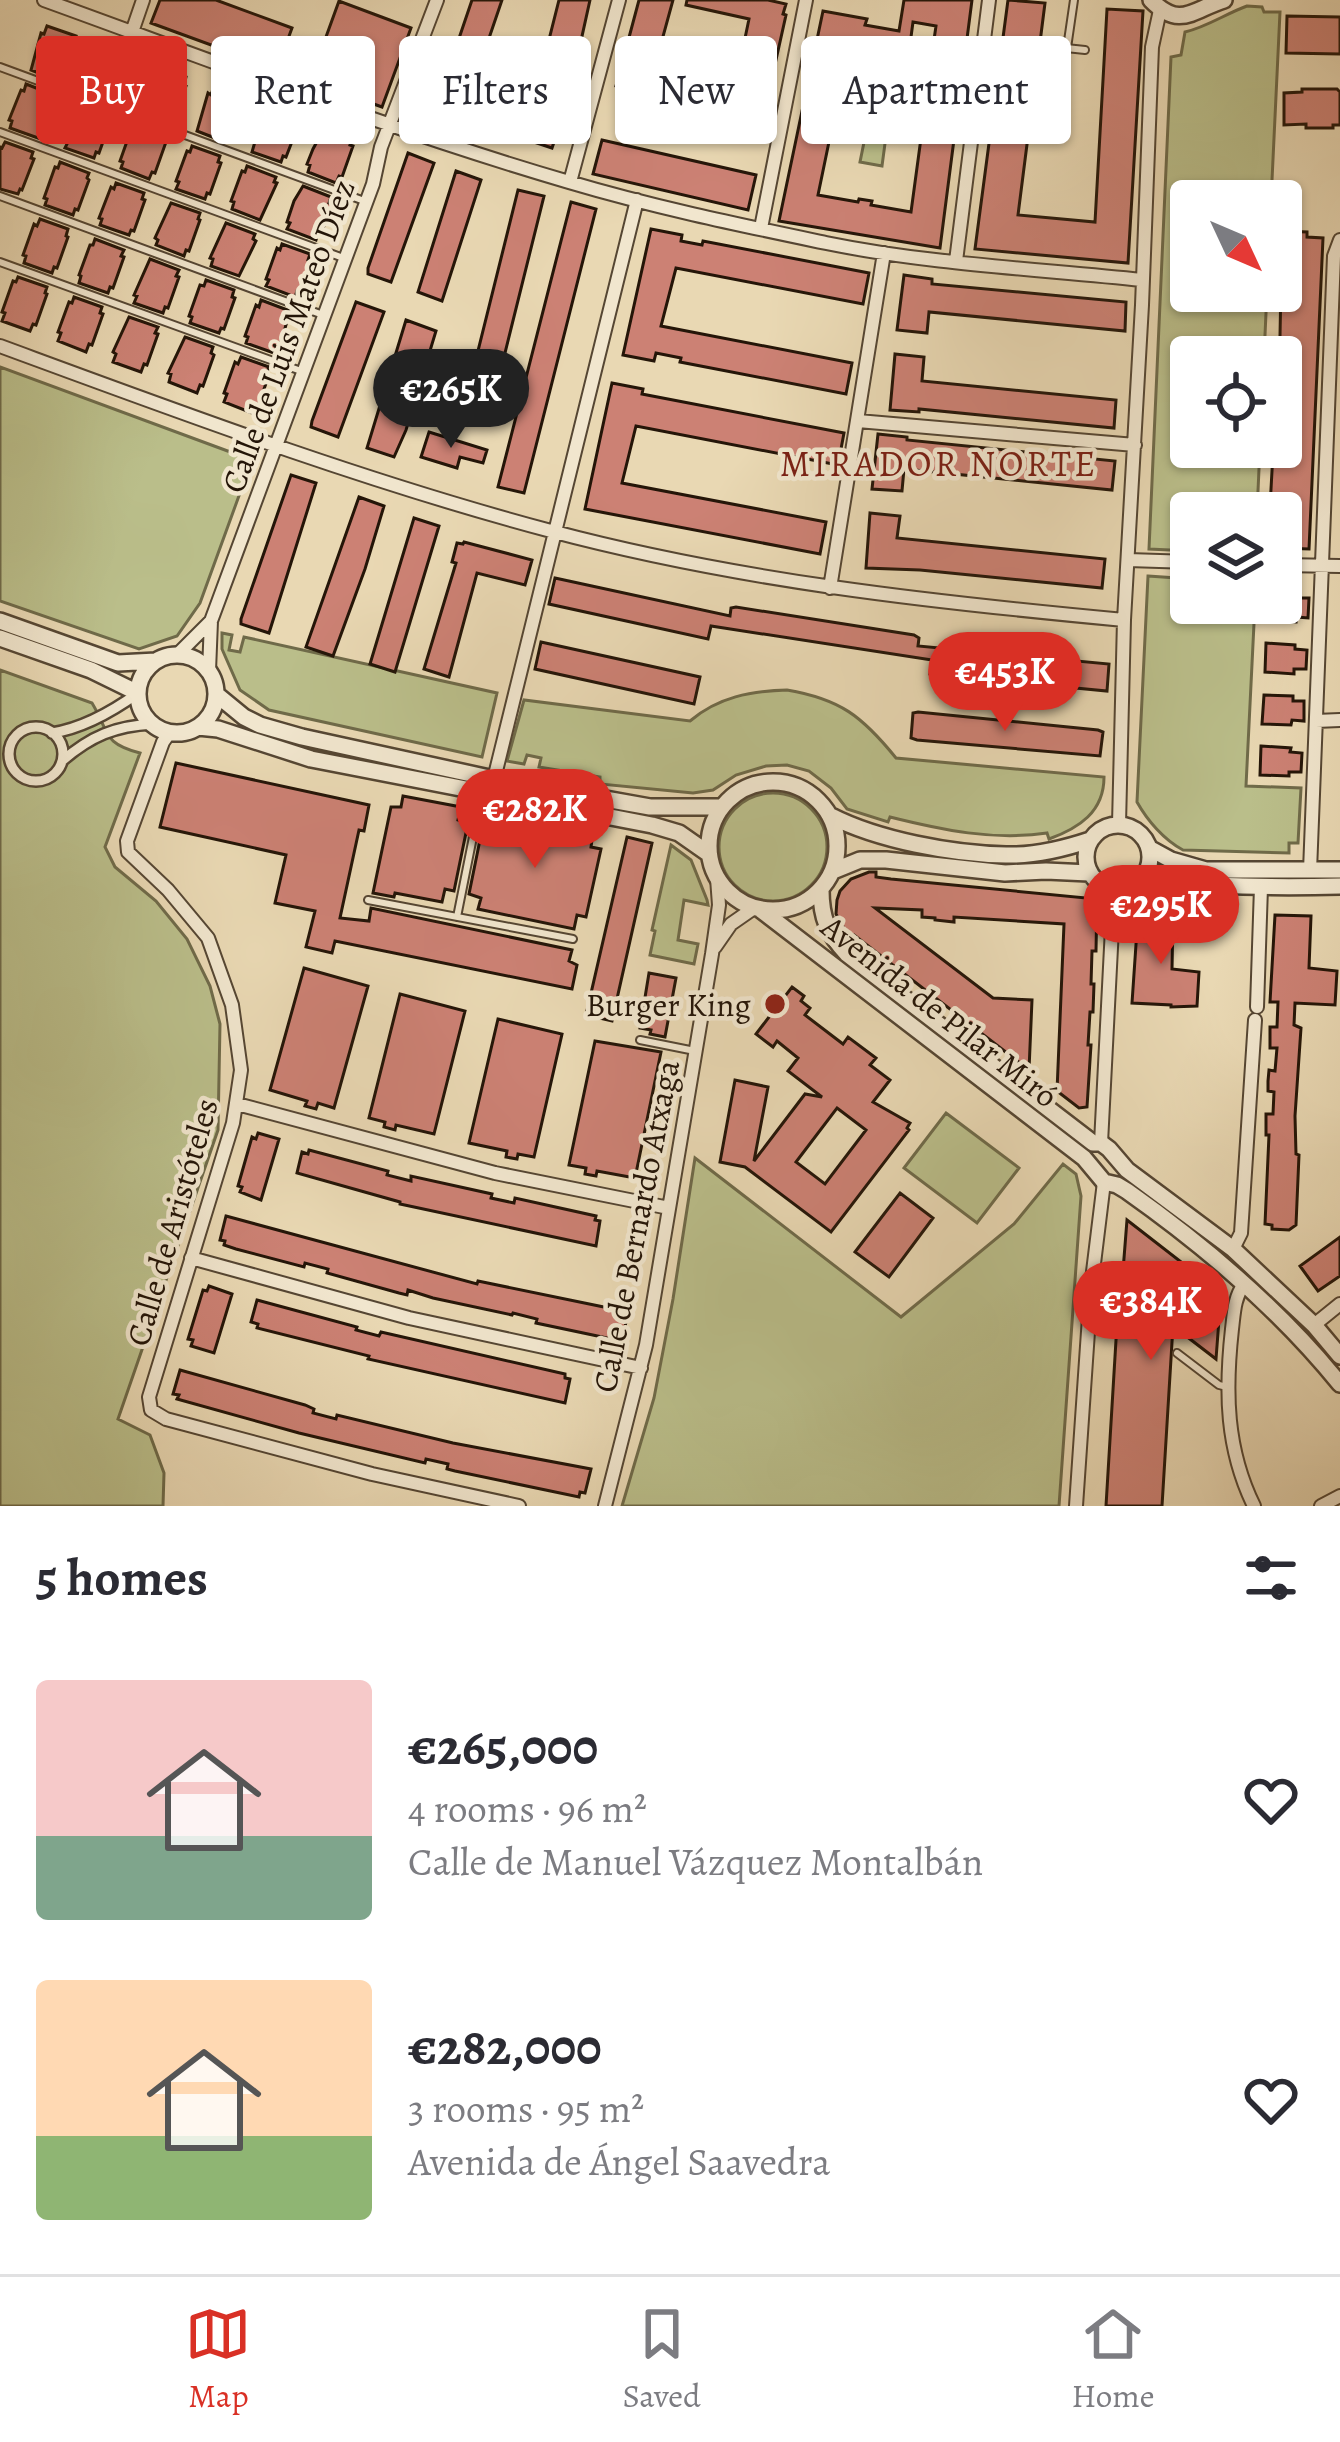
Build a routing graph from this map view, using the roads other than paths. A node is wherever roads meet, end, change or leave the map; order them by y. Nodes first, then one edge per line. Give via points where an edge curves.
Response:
1 (44, 0) edge
2 (143, 0) edge
3 (437, 0) edge
4 (619, 0) edge
5 (806, 0) edge
6 (989, 0) edge
7 (1074, 0) edge
8 (1216, 1) edge
9 (1156, 5) edge
10 (131, 32) junction
11 (1069, 36) edge
12 (1071, 48) edge
13 (1085, 50) dead end
14 (0, 67) edge
15 (390, 126) junction
16 (0, 132) edge
17 (570, 182) junction
18 (0, 196) edge
19 (637, 200) junction
20 (367, 202) junction
21 (761, 228) junction
22 (1340, 240) edge
23 (884, 253) junction
24 (346, 259) junction
25 (956, 261) junction
26 (0, 262) edge
27 (1142, 280) junction
28 (325, 315) junction
29 (0, 346) edge
30 (304, 373) junction
31 (858, 421) junction
32 (1135, 445) junction
33 (277, 447) junction
34 (555, 532) junction
35 (1128, 560) junction
36 (1170, 561) edge
37 (1302, 566) edge
38 (1340, 566) edge
39 (1322, 567) junction
40 (830, 588) junction
41 (1124, 620) junction
42 (0, 621) edge
43 (211, 621) junction
44 (0, 638) edge
45 (176, 655) junction
46 (156, 661) junction
47 (209, 670) junction
48 (138, 693) junction
49 (216, 694) junction
50 (1340, 720) edge
51 (1316, 721) junction
52 (153, 724) junction
53 (198, 727) junction
54 (170, 732) junction
55 (52, 733) junction
56 (62, 761) junction
57 (5, 762) edge
58 (494, 778) junction
59 (482, 792) junction
60 (722, 807) junction
61 (831, 816) junction
62 (1119, 824) junction
63 (1090, 840) junction
64 (1149, 848) junction
65 (709, 854) junction
66 (1340, 870) edge
67 (1310, 871) junction
68 (833, 872) junction
69 (1089, 873) junction
70 (718, 878) junction
71 (1138, 882) junction
72 (1340, 886) edge
73 (1261, 887) junction
74 (1114, 889) junction
75 (820, 890) junction
76 (368, 900) dead end
77 (758, 909) junction
78 (457, 917) junction
79 (573, 939) dead end
80 (712, 954) junction
81 (640, 1040) dead end
82 (696, 1051) junction
83 (237, 1104) junction
84 (1092, 1148) junction
85 (1116, 1179) junction
86 (669, 1208) junction
87 (1233, 1249) junction
88 (191, 1258) junction
89 (1244, 1284) junction
90 (1340, 1304) edge
91 (1314, 1325) junction
92 (1177, 1353) dead end
93 (1340, 1356) edge
94 (641, 1368) junction
95 (1340, 1384) edge
96 (1227, 1387) junction
97 (1340, 1496) edge
98 (519, 1506) edge
99 (604, 1506) edge
100 (1076, 1506) edge
101 (1254, 1506) edge
102 (1322, 1506) edge

1 - 10 street
2 - 10 street
3 - 15 street, Calle de Luis Mateo Díez
4 - 17 street
5 - 21 street
6 - 25 street
7 - 11 lane
8 - 9 street via 1190,16
9 - 27 street
10 - 15 street
12 - 13 lane
14 - 20 lane
15 - 17 street
15 - 20 street, Calle de Luis Mateo Díez
16 - 24 lane
17 - 19 street
18 - 28 lane
19 - 21 street
19 - 34 street
20 - 24 street, Calle de Luis Mateo Díez
21 - 23 street
22 - 39 street
23 - 25 street
23 - 31 street
24 - 28 street, Calle de Luis Mateo Díez
25 - 27 street
26 - 30 lane
27 - 32 street
28 - 30 street, Calle de Luis Mateo Díez
29 - 33 street
30 - 33 street, Calle de Luis Mateo Díez
31 - 32 street
31 - 40 street
32 - 35 street
33 - 34 street
33 - 43 street, Calle de Luis Mateo Díez
34 - 40 street
34 - 58 street
35 - 36 street
35 - 41 street
37 - 39 street
38 - 39 street
39 - 51 street
40 - 41 street
41 - 62 street
42 - 46 street via 118,663
43 - 45 street, Calle de Luis Mateo Díez
43 - 47 street, Calle de Luis Mateo Díez
44 - 48 street
45 - 46 street
45 - 47 street
46 - 48 street
47 - 49 street
48 - 52 street
48 - 55 street
49 - 53 street
49 - 58 street via 278,732
50 - 51 street
51 - 67 street
52 - 54 street
52 - 56 street via 113,730
53 - 54 street
53 - 59 street
54 - 83 street, Calle de Aristóteles via 128,852 208,938 239,1041
55 - 56 street
55 - 57 street via 21,732
56 - 57 street via 37,781
58 - 60 street via 650,807
59 - 65 street via 652,825
59 - 78 lane
60 - 61 street via 770,781 805,790
60 - 65 street
61 - 63 street via 892,838 1006,855
61 - 68 street
62 - 63 street
62 - 64 street via 1138,831
63 - 69 street
64 - 67 street via 1206,871
64 - 71 street
65 - 70 street
66 - 67 street
68 - 69 street via 886,860
68 - 75 street
69 - 74 street
70 - 77 street via 734,898
70 - 80 street, Calle de Bernardo Atxaga
71 - 73 street
71 - 74 street
72 - 73 street
73 - 87 street via 1241,1233
74 - 84 street
75 - 77 street via 781,910
75 - 84 street, Avenida de Pilar Miró via 829,934 847,954
76 - 78 lane
77 - 80 street via 731,924
77 - 84 street, Avenida de Pilar Miró
78 - 79 lane
80 - 82 street, Calle de Bernardo Atxaga
81 - 82 lane
82 - 86 street, Calle de Bernardo Atxaga
83 - 86 street via 495,1173
83 - 88 street, Calle de Aristóteles
84 - 85 street
84 - 85 street
85 - 87 street
85 - 89 street
85 - 100 street via 1091,1288
86 - 94 street, Calle de Bernardo Atxaga
87 - 91 street
88 - 94 street via 410,1318
88 - 98 street, Calle de Aristóteles via 151,1410 372,1474
89 - 95 street
89 - 96 street
90 - 91 street
91 - 93 street
92 - 96 lane
94 - 99 street, Calle de Bernardo Atxaga
96 - 101 street via 1234,1456
97 - 102 street

